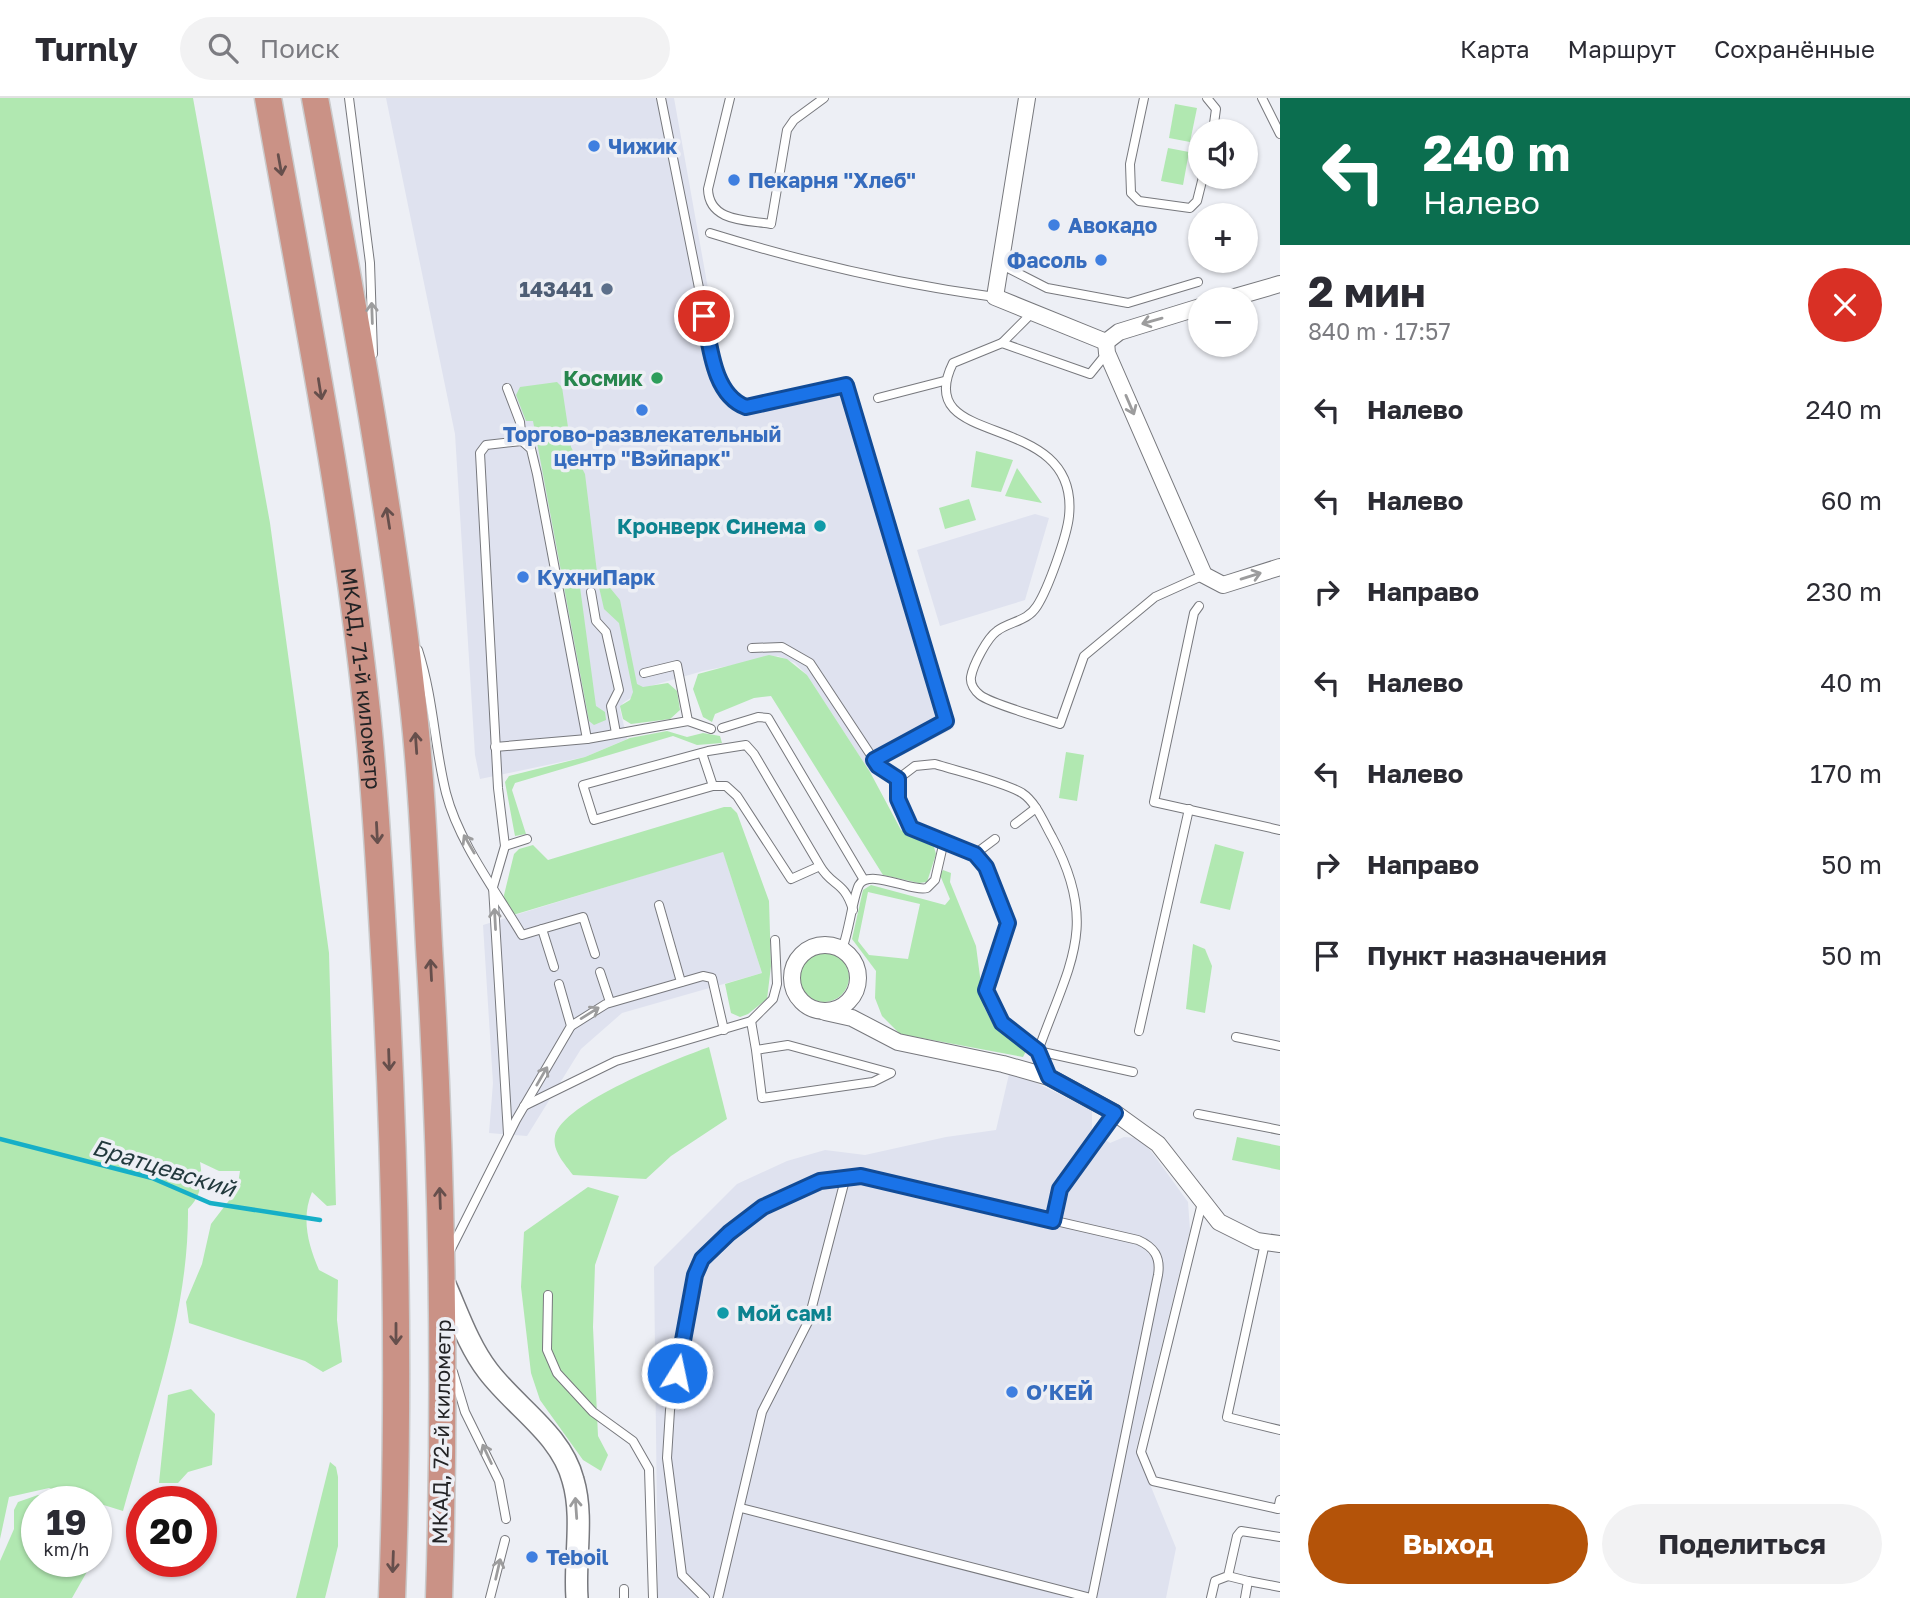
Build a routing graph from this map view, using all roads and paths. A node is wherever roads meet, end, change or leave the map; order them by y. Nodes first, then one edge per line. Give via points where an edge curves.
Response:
1 (268, 98) edge
2 (315, 98) edge
3 (349, 98) edge
4 (661, 98) edge
5 (730, 98) edge
6 (824, 98) edge
7 (1027, 98) edge
8 (1144, 98) edge
9 (1210, 98) edge
10 (1262, 98) edge
11 (1215, 119) edge
12 (1280, 134) edge
13 (1200, 189) edge
14 (710, 233) dead end
15 (1000, 264) junction
16 (1198, 282) dead end
17 (1280, 284) edge
18 (1258, 290) edge
19 (995, 297) junction
20 (1188, 311) edge
21 (1033, 313) junction
22 (1002, 343) junction
23 (1107, 347) junction
24 (944, 381) junction
25 (507, 388) dead end
26 (878, 398) dead end
27 (522, 441) junction
28 (378, 454) junction
29 (1280, 567) edge
30 (1203, 575) junction
31 (591, 592) dead end
32 (400, 597) junction
33 (1199, 606) dead end
34 (752, 648) dead end
35 (644, 673) dead end
36 (688, 721) junction
37 (722, 728) dead end
38 (712, 729) dead end
39 (616, 733) junction
40 (587, 739) junction
41 (495, 747) junction
42 (702, 753) junction
43 (874, 760) junction
44 (898, 779) junction
45 (712, 786) junction
46 (1036, 808) junction
47 (1189, 809) junction
48 (1015, 824) dead end
49 (1280, 830) edge
50 (527, 839) dead end
51 (995, 839) dead end
52 (944, 841) junction
53 (505, 846) junction
54 (975, 854) junction
55 (820, 866) junction
56 (864, 880) junction
57 (494, 887) junction
58 (659, 905) dead end
59 (853, 910) junction
60 (542, 929) junction
61 (775, 940) dead end
62 (842, 949) junction
63 (595, 954) dead end
64 (554, 967) dead end
65 (600, 972) dead end
66 (681, 982) junction
67 (559, 984) dead end
68 (856, 992) junction
69 (610, 1002) junction
70 (825, 1012) junction
71 (751, 1021) junction
72 (571, 1026) junction
73 (724, 1030) junction
74 (1139, 1031) dead end
75 (878, 1032) junction
76 (1236, 1037) dead end
77 (1280, 1046) edge
78 (756, 1050) junction
79 (1038, 1051) junction
80 (1133, 1072) dead end
81 (1049, 1077) junction
82 (524, 1106) junction
83 (1115, 1113) junction
84 (1198, 1114) dead end
85 (1280, 1130) edge
86 (508, 1134) junction
87 (846, 1176) junction
88 (1202, 1203) junction
89 (1053, 1221) junction
90 (1272, 1244) edge
91 (442, 1272) junction
92 (548, 1295) dead end
93 (442, 1338) junction
94 (1280, 1430) edge
95 (1280, 1500) edge
96 (741, 1508) junction
97 (506, 1519) dead end
98 (1280, 1537) edge
99 (505, 1540) dead end
100 (1228, 1576) junction
101 (1248, 1581) junction
102 (1280, 1587) edge
103 (392, 1598) edge
104 (439, 1598) edge
105 (490, 1598) edge
106 (577, 1598) edge
107 (653, 1598) edge
108 (705, 1598) edge
109 (718, 1598) edge
110 (1091, 1598) edge
111 (1211, 1598) edge
112 (1245, 1598) edge

1 -> 103 highway, МКАД, 71-й километр via 319,382 367,713 389,1040 396,1266
2 - 28 highway
28 -> 3 lane via 370,264
4 - 43 lane via 715,368 728,395 746,407 846,385 946,721
5 - 6 lane via 708,189 710,203 721,215 771,224 787,130
7 - 15 street
8 - 13 lane via 1130,164 1131,193 1139,201 1190,208
9 - 11 lane via 1216,108
10 - 12 lane
14 - 19 lane via 920,287
15 - 16 lane via 1047,288 1128,303
15 - 19 street
17 - 18 street
19 - 21 street
20 -> 23 street via 1119,332
21 - 22 lane
21 - 23 street
22 - 23 lane via 1090,374
22 - 24 lane via 953,363
23 -> 30 street
24 - 26 lane
24 - 30 lane via 947,402 958,416 1050,457 1070,500 1068,529 1037,606 1026,618 996,631 971,677 982,697 1060,724 1084,656 1155,597
25 - 27 lane
27 - 40 lane via 531,449 537,474
27 - 41 lane via 486,445 480,453
32 -> 28 highway
30 -> 29 street via 1223,584
31 - 39 lane via 596,621 606,632 619,691 611,706
57 -> 32 lane via 459,827 446,793 430,689
91 -> 32 highway via 423,837
33 - 47 lane via 1182,664 1154,802
34 - 43 lane via 782,647 810,663
35 - 36 lane via 677,665
36 - 38 lane
36 - 39 lane
37 - 56 lane via 768,718
39 - 40 lane
40 - 41 lane
41 - 53 lane
42 - 45 lane
42 - 45 lane via 583,785 594,820
42 - 55 lane via 746,745
43 - 44 lane
44 - 46 lane via 915,766 935,764 1022,793
44 - 52 lane via 898,799 911,828
45 - 55 lane via 726,786 737,796 791,878
46 - 48 lane
46 - 79 lane via 1069,869 1079,927
47 - 49 lane
47 - 74 lane
50 - 53 lane
51 - 54 lane
52 - 54 lane
52 - 56 lane via 935,880 928,888
53 - 57 lane
54 - 79 lane via 986,867 1008,923 986,990 1002,1023
55 - 59 lane via 826,877 840,883
56 - 59 lane via 858,886
57 - 60 lane via 522,935
86 -> 57 lane
58 - 66 lane
59 - 62 lane
60 - 63 lane via 583,917
60 - 64 lane
61 - 71 lane via 773,999
62 - 68 street via 856,964
62 - 70 street via 812,948 794,965 794,992 813,1010
65 - 69 lane
66 - 69 lane
66 - 73 lane via 712,978
67 - 72 lane
68 - 70 street via 839,1009
68 - 75 street via 861,1010
72 -> 69 lane
70 - 75 street via 852,1018
71 - 73 lane
71 - 78 lane
82 -> 72 lane
73 - 82 lane via 616,1060
75 - 81 street via 898,1042
76 - 77 lane
78 - 78 lane via 788,1045 891,1073 873,1082 762,1098
79 - 80 lane
79 - 81 lane
81 - 83 street
82 - 86 lane
83 - 88 street via 1158,1144
83 - 89 lane via 1060,1189
84 - 85 lane
86 - 91 lane
87 - 89 lane
87 - 96 lane via 808,1322 762,1412
87 - 108 lane via 820,1181 763,1207 702,1259 695,1275 670,1410 667,1458 682,1575
88 - 90 street via 1219,1222
88 - 95 lane via 1140,1452 1153,1481 1278,1509
89 - 110 lane via 1149,1244 1160,1264
90 - 94 lane via 1227,1417
91 - 93 highway, МКАД, 72-й километр
106 -> 91 street via 574,1482 566,1460 547,1432 487,1370
92 - 107 lane via 547,1350 557,1373 593,1412 633,1441 649,1469
97 -> 93 lane via 499,1481 465,1412
93 - 104 highway, МКАД, 72-й километр
96 - 109 lane
96 - 110 lane
98 - 100 lane via 1241,1531
105 -> 99 lane
100 - 101 lane
100 - 111 lane via 1215,1581
101 - 102 lane
101 - 112 lane

